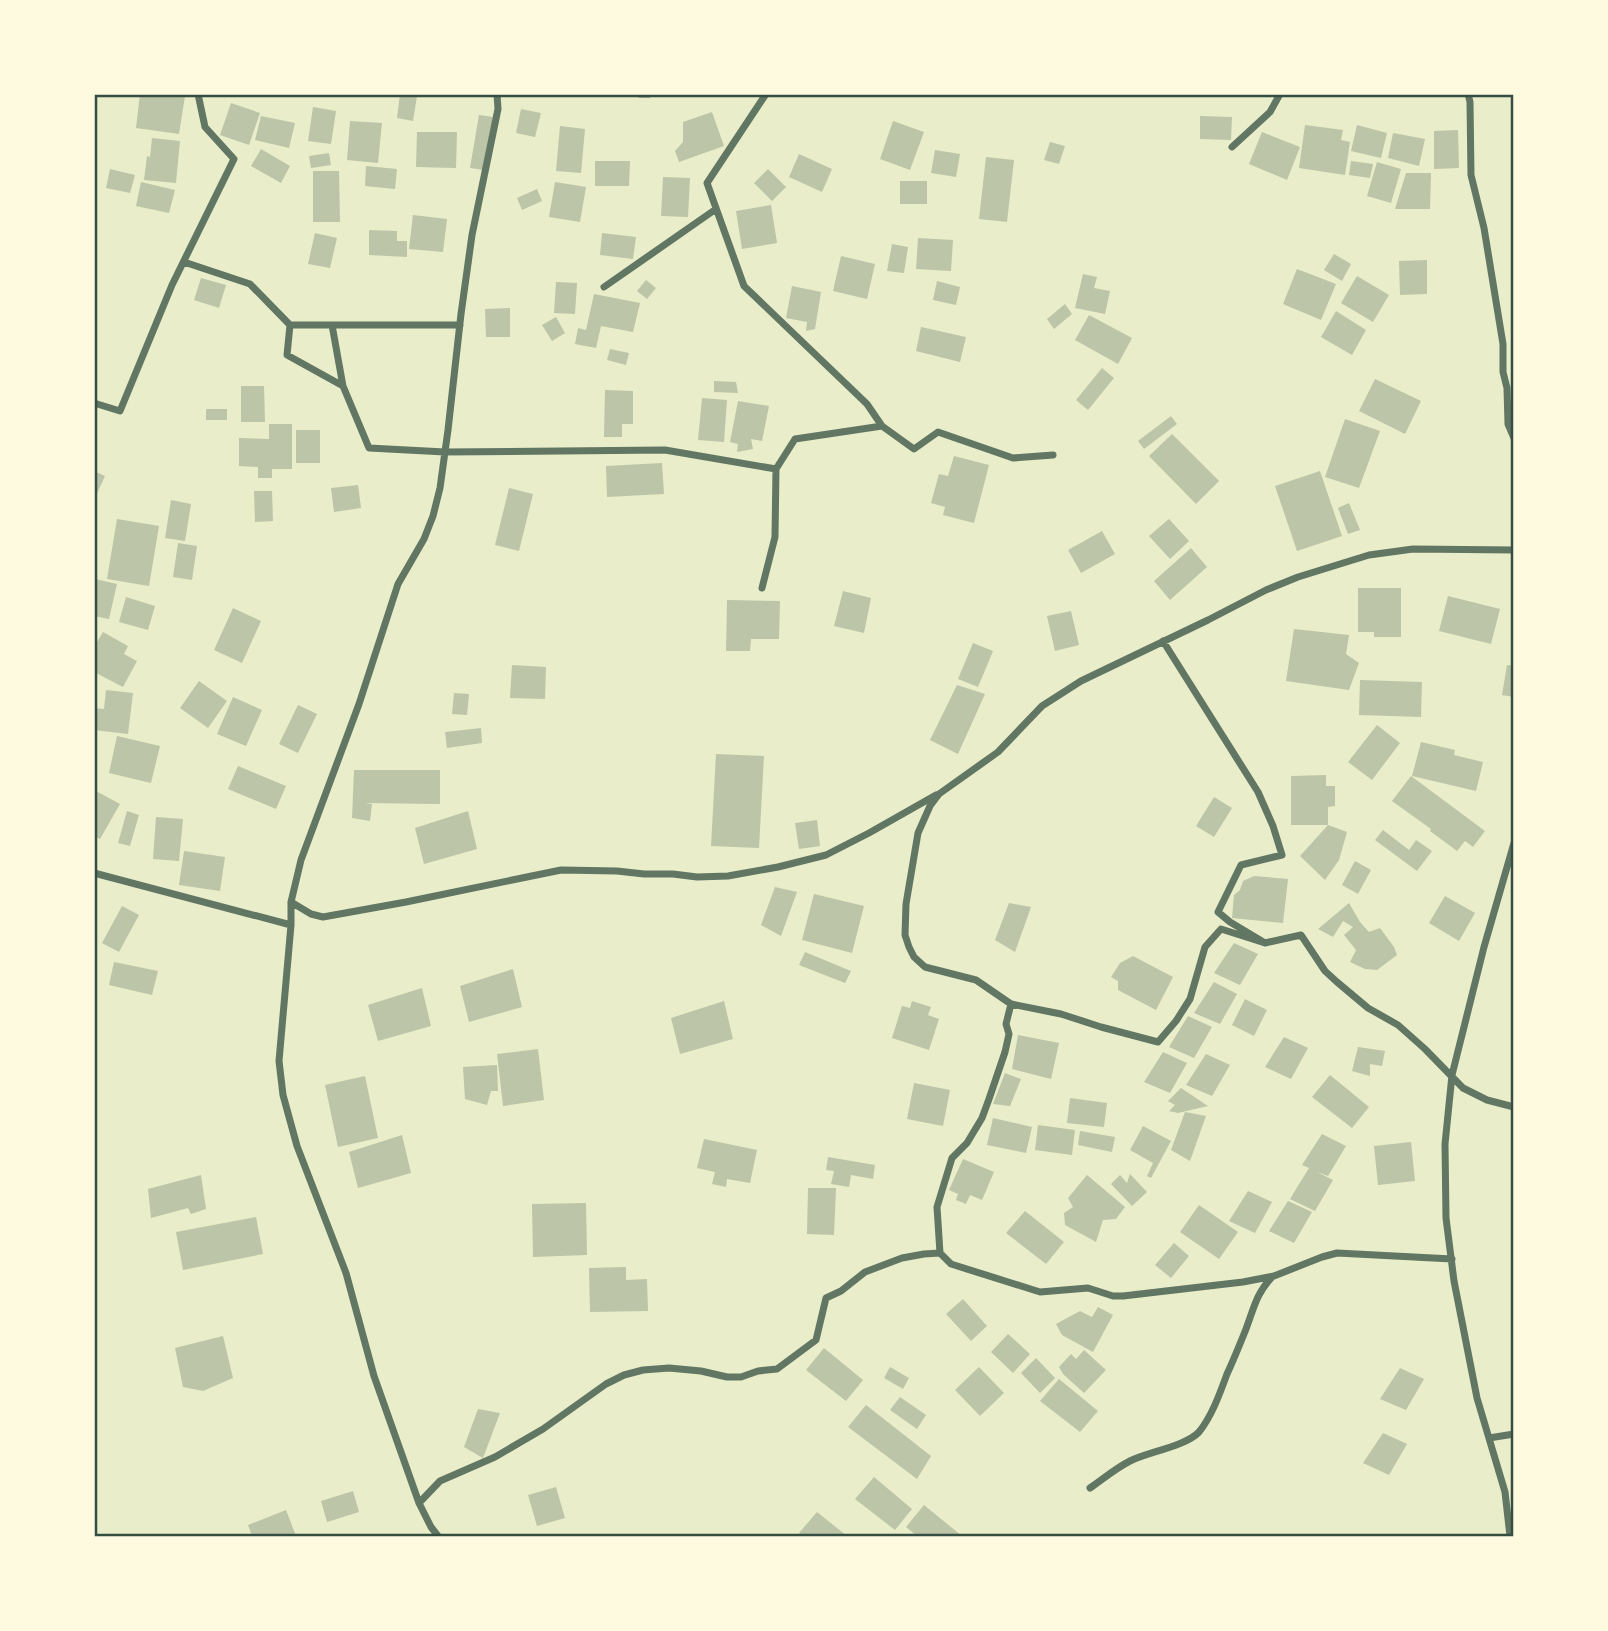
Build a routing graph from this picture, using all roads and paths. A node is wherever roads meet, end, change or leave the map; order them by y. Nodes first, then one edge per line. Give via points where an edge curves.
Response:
1 (198, 94) edge
2 (498, 94) edge
3 (640, 94) edge
4 (649, 94) edge
5 (766, 94) edge
6 (1280, 94) edge
7 (1468, 94) edge
8 (1232, 147) dead end
9 (716, 209) junction
10 (184, 262) junction
11 (604, 288) dead end
12 (290, 325) junction
13 (332, 325) junction
14 (460, 325) junction
15 (343, 386) junction
16 (94, 403) edge
17 (882, 426) junction
18 (1514, 438) edge
19 (445, 452) junction
20 (1053, 455) dead end
21 (776, 469) junction
22 (1514, 550) edge
23 (762, 588) dead end
24 (1163, 641) junction
25 (949, 787) junction
26 (1514, 843) edge
27 (94, 873) edge
28 (291, 902) junction
29 (290, 925) junction
30 (1265, 943) junction
31 (1011, 1004) junction
32 (1452, 1075) junction
33 (1514, 1107) edge
34 (940, 1253) junction
35 (1451, 1259) junction
36 (1274, 1276) junction
37 (1514, 1434) edge
38 (1489, 1438) junction
39 (1090, 1488) dead end
40 (419, 1503) junction
41 (438, 1536) edge
42 (1510, 1536) edge

1 - 10 street via 205,127 234,159
2 - 14 street
3 - 4 street
5 - 9 street via 706,183
6 - 8 street via 1270,112
7 - 18 street via 1471,174 1503,344 1508,424
9 - 11 street
9 - 17 street via 744,286 867,404
10 - 12 street via 250,284
10 - 16 street via 120,411
12 - 13 street
12 - 15 street via 288,355
13 - 14 street
13 - 15 street
14 - 19 street
15 - 19 street via 369,448
17 - 20 street via 914,449 938,432 1013,458
17 - 21 street via 795,439
19 - 21 street via 665,450
19 - 28 street via 433,516 398,584
21 - 23 street via 775,537
22 - 24 street via 1413,549 1369,555 1287,582
24 - 25 street via 1081,681 1042,706 998,752
24 - 30 street via 1258,792 1273,826 1282,855 1241,865 1217,912
25 - 28 street via 825,855 749,873 697,877 561,870 323,917
25 - 31 street via 930,806 918,833 905,904 905,935 914,957 925,967 976,980
26 - 32 street
27 - 29 street
28 - 29 street
29 - 40 street via 279,1061 283,1094
30 - 31 street via 1221,929 1205,947 1190,999 1158,1042
30 - 32 street via 1301,935 1336,982 1398,1025
31 - 34 street via 1005,1052 989,1099 967,1143 952,1158 937,1207
32 - 33 street via 1487,1101
32 - 35 street via 1445,1144
34 - 36 street via 951,1264 1040,1292 1088,1288 1123,1296
34 - 40 street via 902,1258 865,1272 826,1298 816,1340 777,1369 741,1377 669,1368 624,1375 495,1457 440,1481
35 - 36 street via 1337,1253
35 - 38 street
36 - 39 street via 1260,1291 1219,1395 1198,1433 1127,1462
37 - 38 street
38 - 42 street via 1505,1492
40 - 41 street

